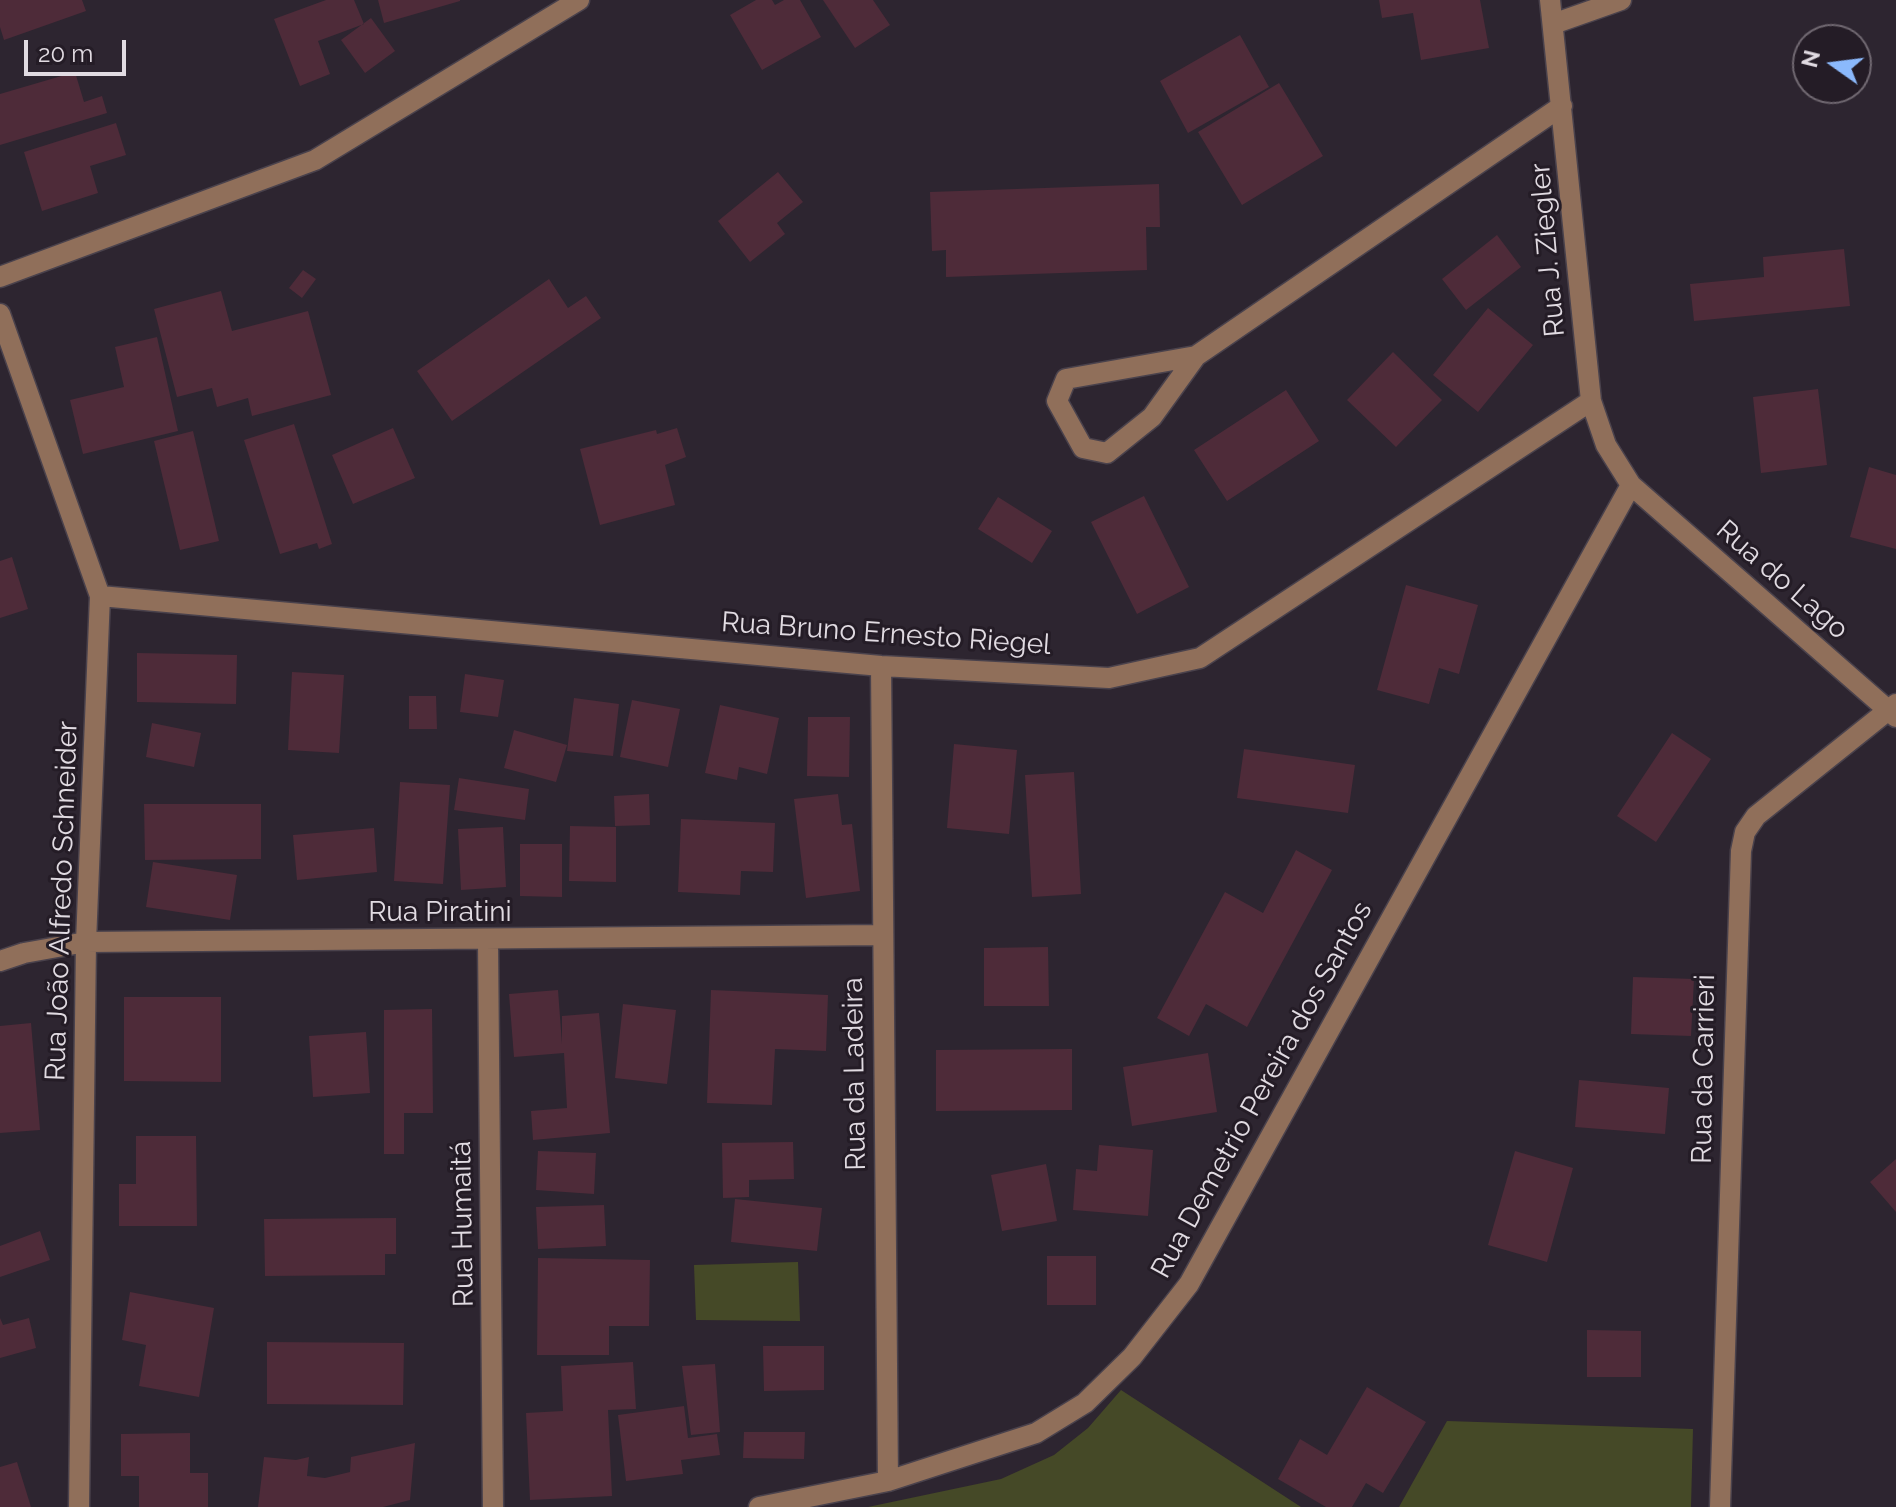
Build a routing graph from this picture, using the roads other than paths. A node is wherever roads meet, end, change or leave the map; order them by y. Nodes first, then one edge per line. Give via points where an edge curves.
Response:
1 (579, 0) edge
2 (1550, 0) edge
3 (1621, 0) edge
4 (1553, 24) junction
5 (1562, 106) junction
6 (0, 277) edge
7 (0, 314) edge
8 (1196, 356) junction
9 (1591, 401) junction
10 (1631, 485) junction
11 (100, 596) junction
12 (881, 666) junction
13 (1894, 711) edge
14 (882, 935) junction
15 (488, 941) junction
16 (86, 942) junction
17 (0, 961) edge
18 (888, 1481) junction
19 (79, 1507) edge
20 (493, 1507) edge
21 (759, 1507) edge
22 (1720, 1507) edge

1 - 6 street via 315,160
2 - 4 street, Rua J. Ziegler
3 - 4 street
4 - 5 street, Rua J. Ziegler
5 - 8 street
5 - 9 street, Rua J. Ziegler
7 - 11 street, Rua João Alfredo Schneider
8 - 8 street via 1152,417 1107,453 1083,448 1057,401 1066,379
9 - 10 street, Rua J. Ziegler via 1606,445
9 - 12 street, Rua Bruno Ernesto Riegel via 1200,658 1109,678
10 - 13 street, Rua do Lago
10 - 18 street, Rua Demetrio Pereira dos Santos via 1189,1284 1132,1357 1085,1403 1036,1433
11 - 12 street, Rua Bruno Ernesto Riegel
11 - 16 street, Rua João Alfredo Schneider
12 - 14 street, Rua da Ladeira
13 - 22 street, Rua da Carrieri via 1756,816 1745,832
14 - 15 street, Rua Piratini
14 - 18 street, Rua da Ladeira
15 - 16 street, Rua Piratini
15 - 20 street, Rua Humaitá
16 - 17 street, Rua Piratini
16 - 19 street, Rua João Alfredo Schneider
18 - 21 street, Rua Demetrio Pereira dos Santos

